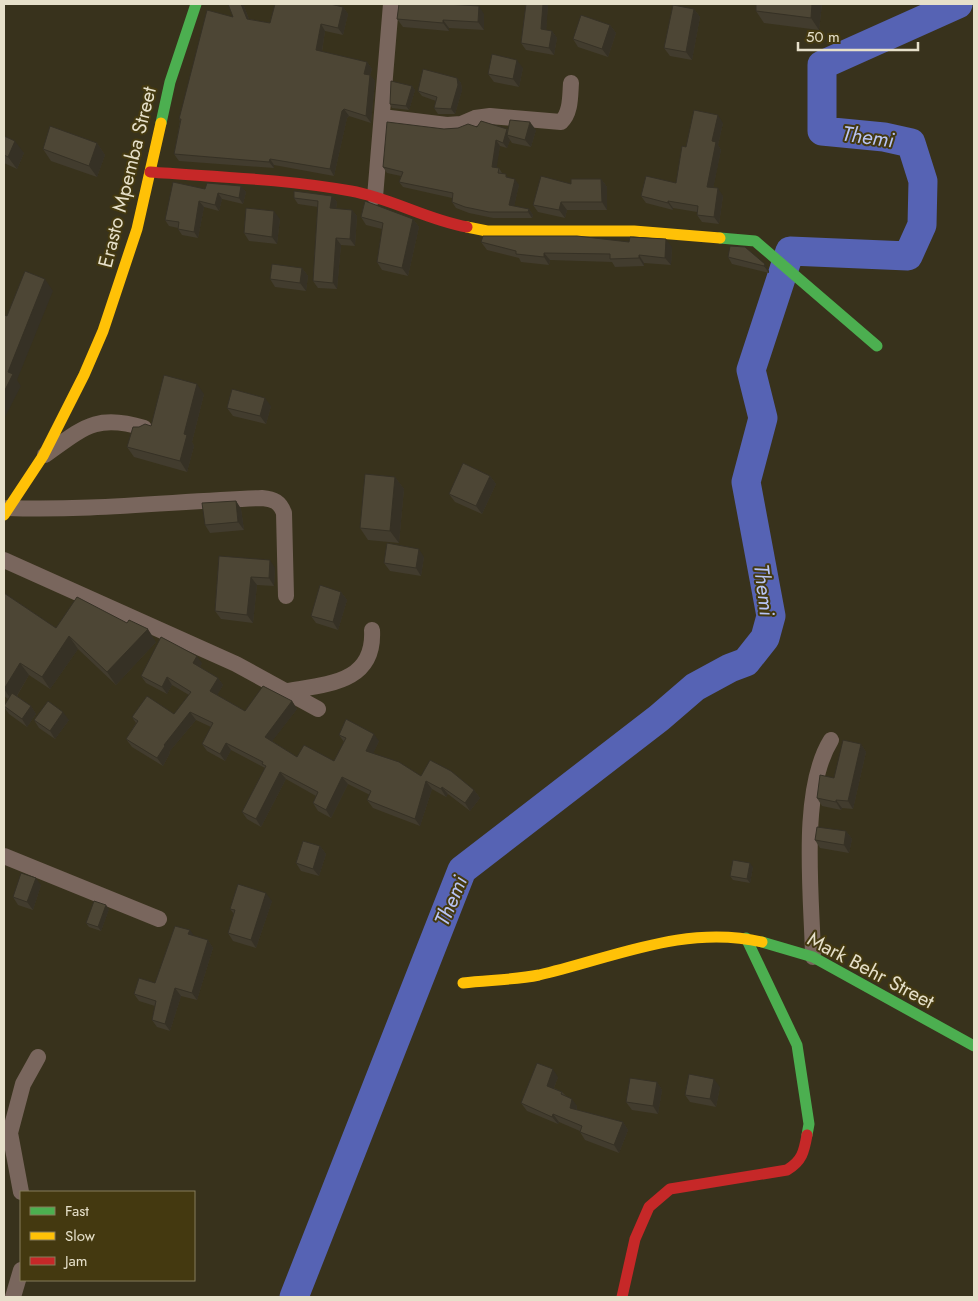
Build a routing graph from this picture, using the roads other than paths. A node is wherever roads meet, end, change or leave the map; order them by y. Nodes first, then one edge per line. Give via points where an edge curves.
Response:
1 (196, 4) edge
2 (392, 4) edge
3 (572, 83) dead end
4 (382, 117) junction
5 (150, 172) junction
6 (375, 197) junction
7 (877, 346) dead end
8 (144, 428) edge
9 (43, 456) junction
10 (7, 502) edge
11 (4, 560) edge
12 (286, 596) dead end
13 (372, 630) dead end
14 (288, 691) junction
15 (318, 708) dead end
16 (831, 740) dead end
17 (4, 856) edge
18 (159, 919) dead end
19 (746, 938) junction
20 (813, 957) junction
21 (463, 984) dead end
22 (974, 1046) edge
23 (38, 1057) dead end
24 (7, 1132) edge
25 (21, 1191) edge
26 (20, 1273) edge
27 (13, 1297) edge
28 (622, 1297) edge

1 - 5 street, Erasto Mpemba Street via 170,82
2 - 4 street
3 - 4 street via 568,108 561,122 490,116 447,125
4 - 6 street
5 - 6 street via 281,182
5 - 9 street, Erasto Mpemba Street via 137,229 103,331
6 - 7 street via 453,225 487,230 634,231 755,240
8 - 9 street via 121,421 106,421 83,428
9 - 10 street, Erasto Mpemba Street
10 - 12 street via 42,509 274,499 284,513
11 - 14 street
13 - 14 street via 373,646 364,666 332,684
14 - 15 street
16 - 20 street via 823,752 812,808
17 - 18 street
19 - 20 street, Mark Behr Street
19 - 21 street, Mark Behr Street via 714,935 679,938 537,975
19 - 28 street via 797,1045 809,1124 804,1153 787,1170 670,1189 649,1206 635,1239
20 - 22 street, Mark Behr Street
23 - 24 street via 23,1084
24 - 25 street
26 - 27 street

